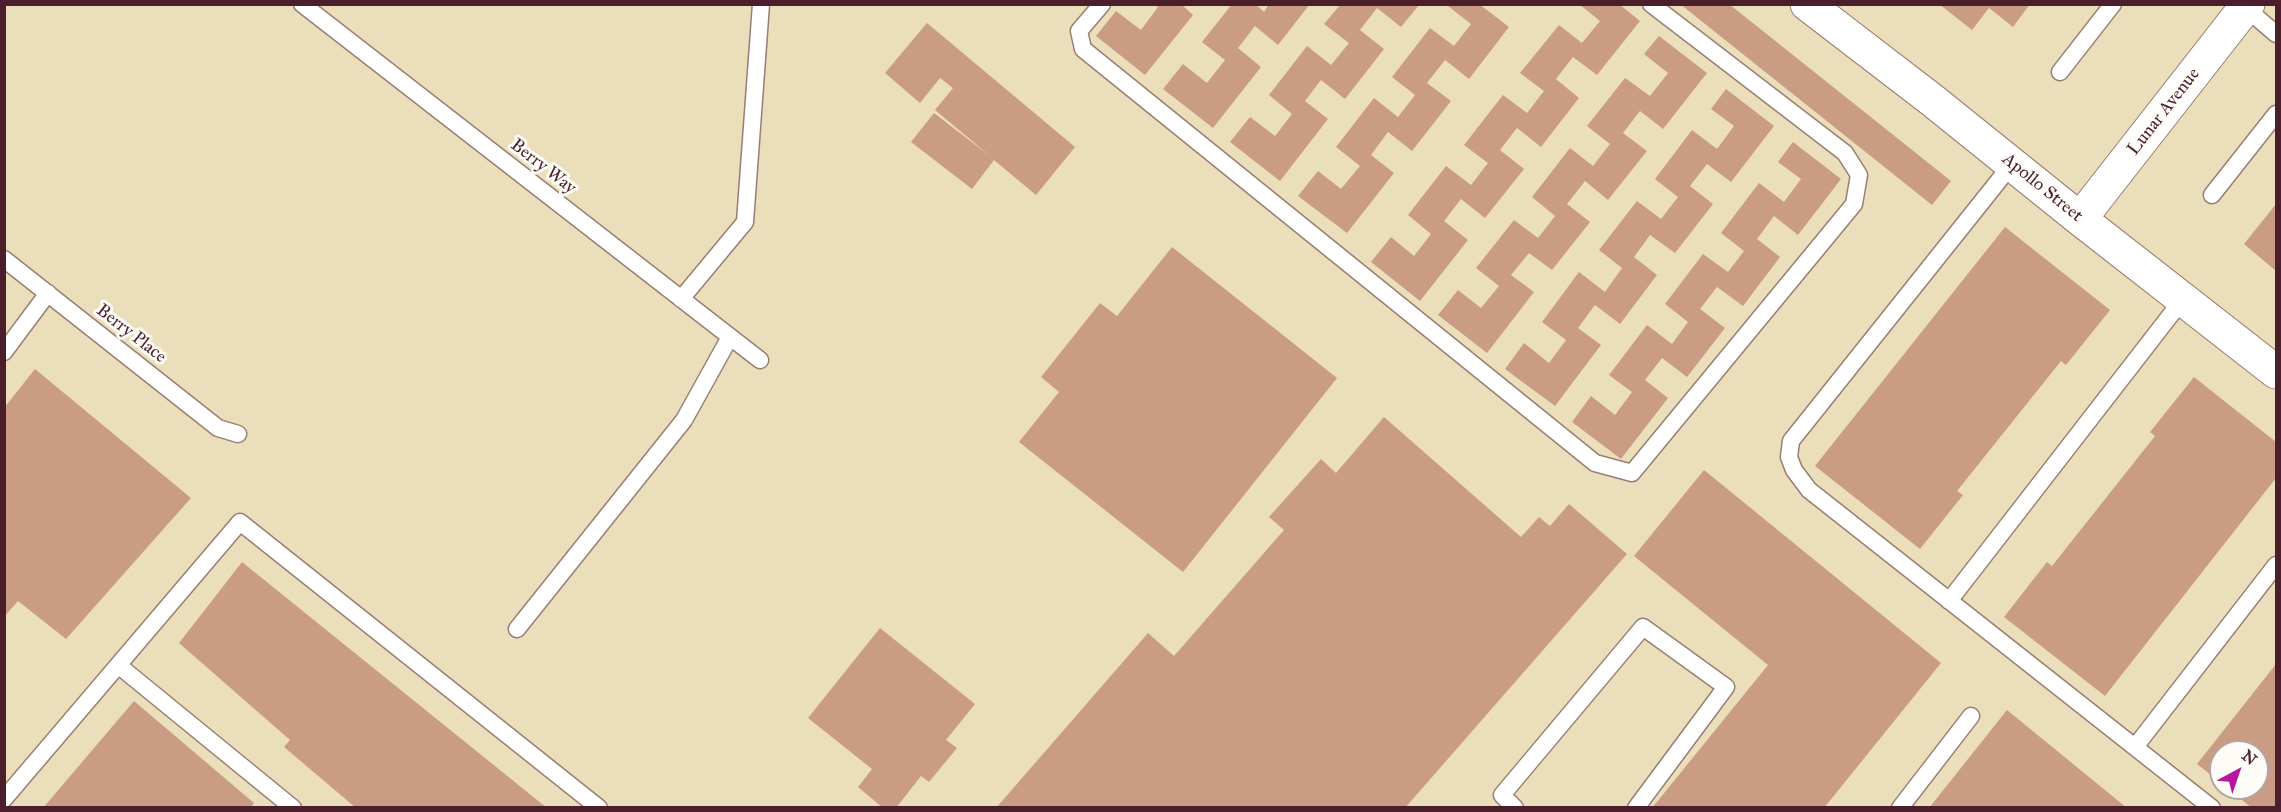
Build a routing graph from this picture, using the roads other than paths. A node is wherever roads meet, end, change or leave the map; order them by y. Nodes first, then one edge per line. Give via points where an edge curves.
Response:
1 (302, 4) edge
2 (761, 4) edge
3 (1102, 4) edge
4 (1652, 4) edge
5 (1807, 4) edge
6 (2113, 4) edge
7 (2244, 6) edge
8 (2277, 34) edge
9 (2060, 72) dead end
10 (2277, 114) edge
11 (2012, 164) junction
12 (2212, 195) dead end
13 (2080, 219) junction
14 (4, 259) edge
15 (48, 293) junction
16 (681, 299) junction
17 (2183, 299) junction
18 (730, 338) junction
19 (4, 352) edge
20 (760, 360) dead end
21 (2277, 372) edge
22 (238, 434) dead end
23 (2277, 565) edge
24 (1949, 601) junction
25 (517, 629) dead end
26 (118, 665) junction
27 (1971, 716) dead end
28 (2134, 747) junction
29 (4, 799) edge
30 (293, 807) edge
31 (599, 807) edge
32 (1515, 807) edge
33 (1636, 807) edge
34 (1900, 807) edge
35 (2212, 807) edge

1 - 16 lane, Berry Way
2 - 16 lane via 745,222
3 - 4 lane via 1079,31 1083,49 1595,463 1632,473 1854,204 1860,175 1845,153
5 - 11 street, Apollo Street
6 - 9 lane
7 - 8 lane
7 - 13 street, Lunar Avenue
10 - 12 lane
11 - 13 street, Apollo Street
11 - 24 lane via 1791,441 1789,458 1809,490
13 - 17 street, Apollo Street
14 - 15 lane, Berry Place
15 - 19 lane
15 - 22 lane, Berry Place via 218,428
16 - 18 lane, Berry Way
17 - 21 street, Apollo Street
17 - 24 lane
18 - 20 lane, Berry Way
18 - 25 lane via 684,420
23 - 28 lane
24 - 28 lane
26 - 29 lane
26 - 30 lane
26 - 31 lane via 240,522
27 - 34 lane
28 - 35 lane
32 - 33 lane via 1502,795 1643,627 1726,687

